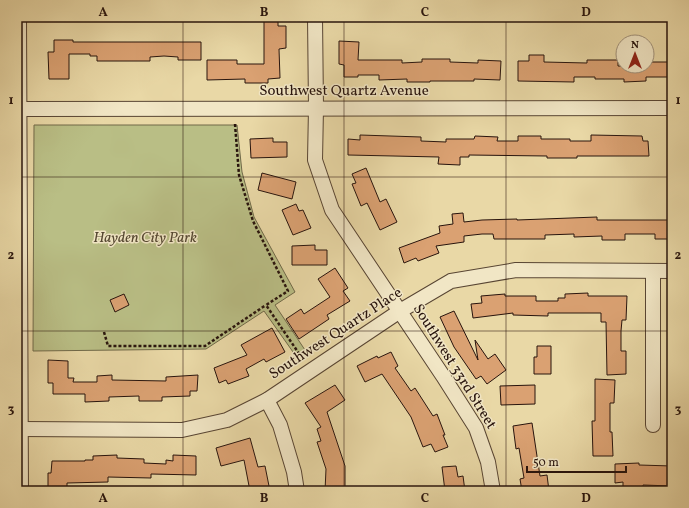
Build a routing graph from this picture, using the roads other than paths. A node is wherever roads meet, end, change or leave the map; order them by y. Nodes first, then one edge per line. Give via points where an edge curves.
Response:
1 (19, 17) edge
2 (315, 17) edge
3 (316, 108) junction
4 (672, 108) edge
5 (19, 109) edge
6 (653, 271) junction
7 (672, 271) edge
8 (400, 311) junction
9 (267, 400) junction
10 (653, 425) dead end
11 (20, 430) junction
12 (21, 491) edge
13 (296, 491) edge
14 (493, 491) edge

1 - 5 street
2 - 3 street, Southwest 33rd Street
3 - 4 street, Southwest Quartz Avenue
3 - 5 street, Southwest Quartz Avenue
3 - 8 street, Southwest 33rd Street via 315,160 332,210
5 - 11 street
6 - 7 street, Southwest Quartz Place
6 - 8 street, Southwest Quartz Place via 516,270 451,281
6 - 10 street
8 - 9 street, Southwest Quartz Place
8 - 14 street, Southwest 33rd Street via 476,428 488,462
9 - 11 street, Southwest Quartz Place via 227,420 182,430
9 - 13 street via 280,425 294,472
11 - 12 street

